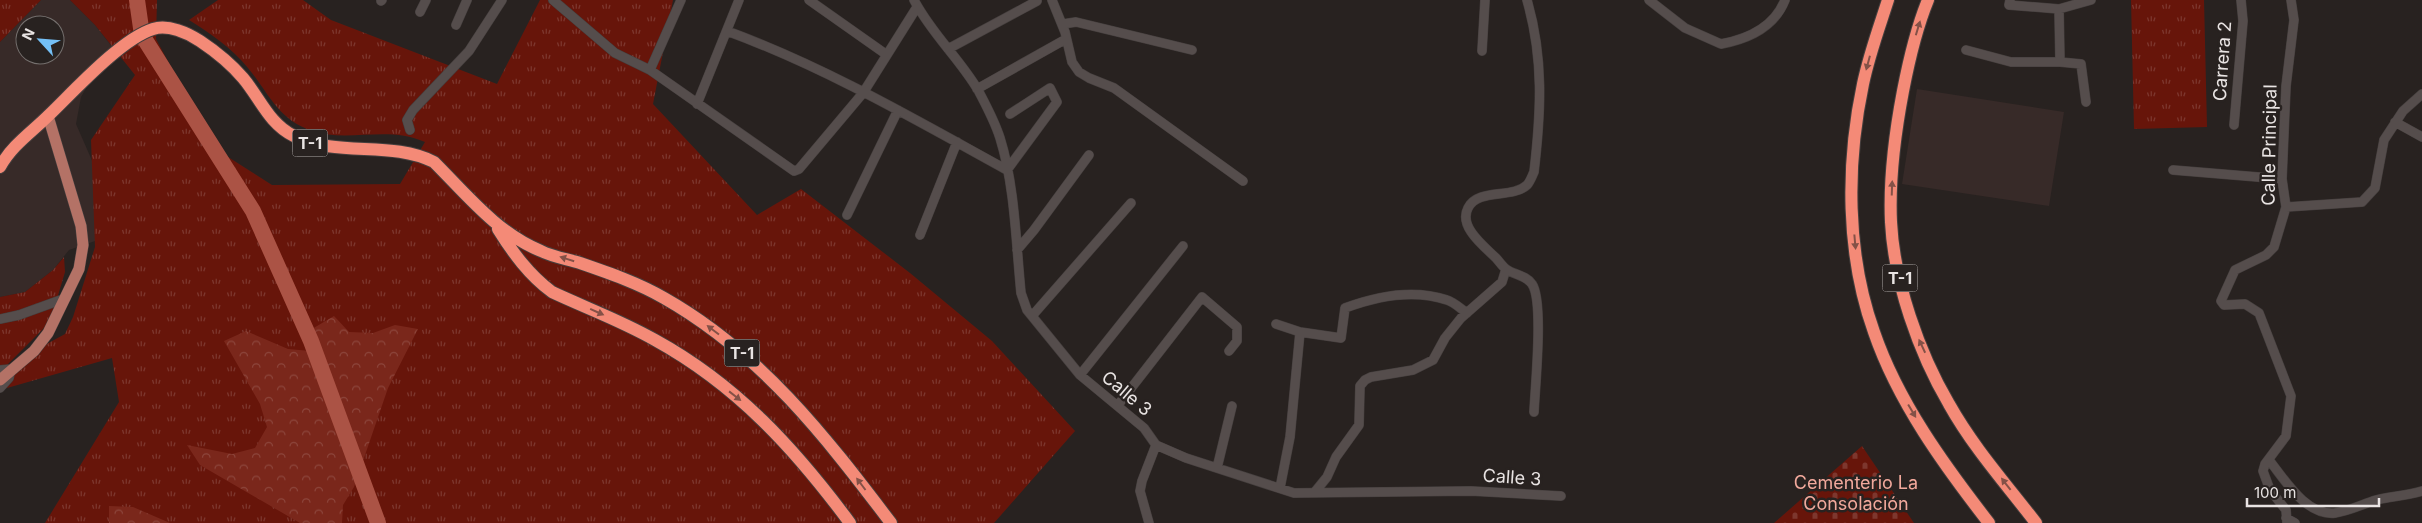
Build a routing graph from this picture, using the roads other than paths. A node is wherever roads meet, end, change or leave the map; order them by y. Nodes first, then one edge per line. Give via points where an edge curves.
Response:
1 (426, 0) edge
2 (467, 0) edge
3 (502, 0) edge
4 (553, 0) edge
5 (681, 0) edge
6 (739, 0) edge
7 (809, 0) edge
8 (1052, 0) edge
9 (1485, 0) edge
10 (1527, 0) edge
11 (1649, 0) edge
12 (1785, 0) edge
13 (1888, 0) edge
14 (1928, 0) edge
15 (2010, 0) edge
16 (2091, 0) edge
17 (2241, 0) edge
18 (2290, 0) edge
19 (1037, 1) edge
20 (915, 4) edge
21 (2059, 9) junction
22 (420, 12) dead end
23 (456, 24) dead end
24 (1063, 24) junction
25 (727, 31) junction
26 (1066, 39) junction
27 (948, 49) junction
28 (1192, 50) dead end
29 (1966, 50) dead end
30 (1482, 51) dead end
31 (888, 55) junction
32 (2060, 62) junction
33 (650, 70) junction
34 (977, 89) junction
35 (863, 93) junction
36 (2422, 94) edge
37 (2086, 102) dead end
38 (697, 104) junction
39 (898, 110) junction
40 (1010, 114) dead end
41 (48, 116) junction
42 (2395, 122) junction
43 (2234, 125) dead end
44 (410, 130) dead end
45 (2422, 137) edge
46 (957, 142) junction
47 (1089, 155) dead end
48 (2, 159) edge
49 (1007, 170) junction
50 (2173, 170) dead end
51 (2282, 179) junction
52 (1243, 181) dead end
53 (1131, 203) dead end
54 (2286, 207) junction
55 (847, 215) dead end
56 (494, 223) junction
57 (920, 235) dead end
58 (1183, 246) dead end
59 (1017, 250) junction
60 (1506, 270) junction
61 (66, 298) junction
62 (1467, 313) junction
63 (1032, 316) junction
64 (0, 320) edge
65 (1276, 324) dead end
66 (1300, 332) junction
67 (1229, 351) dead end
68 (6, 370) edge
69 (1080, 375) junction
70 (0, 380) edge
71 (0, 388) edge
72 (1118, 405) junction
73 (1232, 406) dead end
74 (1534, 412) dead end
75 (1156, 445) junction
76 (2268, 460) junction
77 (1217, 468) junction
78 (1280, 488) junction
79 (2422, 491) edge
80 (1314, 493) junction
81 (1561, 496) dead end
82 (2287, 520) edge
83 (850, 523) edge
84 (890, 523) edge
85 (1149, 523) edge
86 (1989, 523) edge
87 (2036, 523) edge
88 (2295, 523) edge

1 - 22 street
2 - 23 street
3 - 44 street via 469,51 413,110 407,120
4 - 33 street via 615,53
5 - 33 street
6 - 25 street
7 - 31 street
8 - 24 street
9 - 30 street
10 - 60 street via 1537,39 1541,74 1534,172 1527,185 1477,200 1468,208 1466,219 1476,238
11 - 12 street via 1685,28 1720,44 1758,33 1782,8
13 -> 86 highway, T-1 via 1863,84 1851,180 1864,298 1884,357 1910,408 1951,473
87 -> 14 highway, T-1 via 1974,444 1948,403 1918,338 1896,265 1891,214 1898,118 1910,56
15 - 21 street via 2009,5
16 - 21 street
17 - 43 street, Carrera 2
18 - 51 street, Calle Principal via 2294,20 2286,86
19 - 27 street
20 - 27 street, Calle 3
20 - 31 street
21 - 32 street
24 - 26 street
24 - 28 street via 1076,22
25 - 35 street via 792,57
25 - 38 street
26 - 34 street
26 - 52 street via 1072,62 1079,72 1114,88
27 - 34 street, Calle 3
29 - 32 street via 2011,62
31 - 35 street
32 - 37 street via 2081,64
33 - 38 street
34 - 49 street, Calle 3 via 1001,139
35 - 38 street via 799,170 794,171 719,116
35 - 39 street
36 - 42 street
39 - 46 street
39 - 55 street
40 - 49 street via 1050,88 1058,102
41 - 48 highway, T-1
41 - 56 highway, T-1 via 95,70 142,35 155,29 170,28 199,41 242,77 273,121 294,136 323,146 413,154 434,162
41 - 61 main road via 81,226 83,245 79,269
42 - 45 street
42 - 54 street via 2384,140 2375,188 2362,202
46 - 49 street
46 - 57 street
47 - 59 street
49 - 59 street, Calle 3
50 - 51 street
51 - 54 street, Calle Principal
53 - 63 street
54 - 76 street, Calle Principal via 2274,247 2266,255 2235,270 2221,301 2224,305 2245,304 2259,313 2291,396 2286,436
56 -> 83 highway, T-1 via 514,255 538,282 552,292 655,340 698,367 746,404 800,459
84 -> 56 highway, T-1 via 830,442 790,397 726,340 663,297 622,279 541,252
58 - 69 street
59 - 63 street, Calle 3 via 1022,294
60 - 62 street via 1495,290
60 - 74 street via 1531,281 1536,289 1538,343
61 - 64 street
61 - 68 main road via 48,333 34,351
62 - 66 street via 1449,300 1419,293 1367,300 1345,308 1341,338
62 - 80 street via 1445,338 1433,360 1413,370 1371,376 1365,380 1360,386 1359,425
63 - 69 street, Calle 3
65 - 66 street
66 - 78 street via 1290,437
67 - 72 street via 1236,341 1237,327 1202,296
68 - 70 main road
68 - 71 street via 9,378
69 - 72 street, Calle 3
72 - 75 street, Calle 3 via 1144,428
73 - 77 street
75 - 77 street, Calle 3
75 - 85 street via 1140,491
76 - 79 street via 2292,490 2322,513 2337,513
76 - 82 street via 2263,471 2270,490 2286,510
77 - 78 street, Calle 3
78 - 80 street, Calle 3 via 1294,493
80 - 81 street, Calle 3 via 1471,491
82 - 88 street

